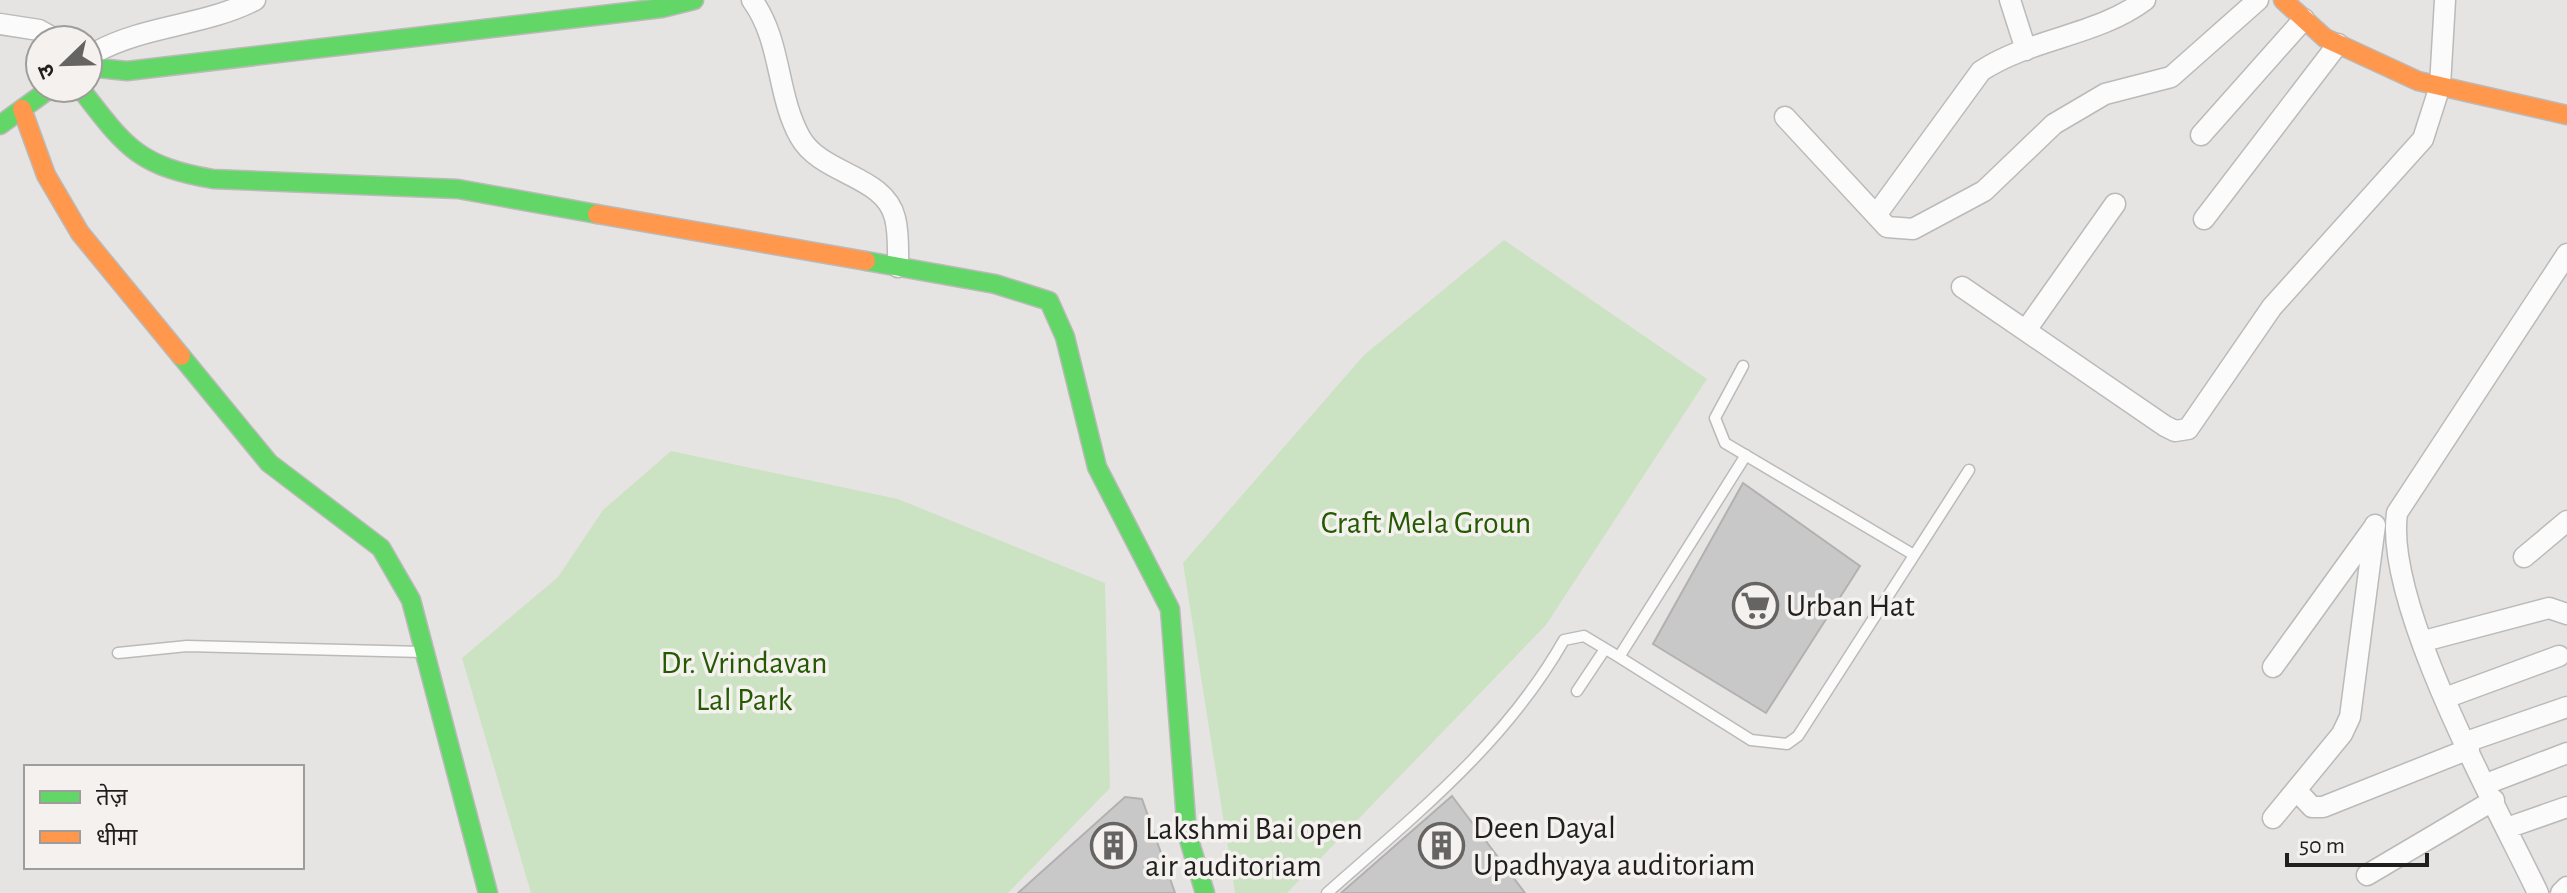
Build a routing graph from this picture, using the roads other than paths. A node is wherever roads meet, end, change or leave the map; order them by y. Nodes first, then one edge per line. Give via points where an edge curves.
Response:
1 (255, 0) edge
2 (694, 0) edge
3 (752, 0) edge
4 (2010, 0) edge
5 (2145, 0) edge
6 (2258, 0) edge
7 (2283, 0) edge
8 (2445, 0) edge
9 (2304, 19) junction
10 (0, 24) edge
11 (24, 28) edge
12 (2338, 44) junction
13 (2026, 50) junction
14 (104, 52) edge
15 (104, 65) edge
16 (2440, 86) junction
17 (29, 104) edge
18 (93, 104) edge
19 (22, 109) junction
20 (2567, 115) edge
21 (1785, 117) dead end
22 (0, 125) edge
23 (2201, 135) dead end
24 (2115, 204) dead end
25 (1876, 215) junction
26 (2204, 219) dead end
27 (2567, 254) edge
28 (898, 267) junction
29 (1962, 287) dead end
30 (2026, 330) junction
31 (1743, 366) dead end
32 (1746, 455) junction
33 (1969, 470) dead end
34 (2397, 513) junction
35 (2567, 521) edge
36 (2375, 525) junction
37 (1914, 555) junction
38 (2524, 557) dead end
39 (2567, 614) edge
40 (2424, 641) junction
41 (1605, 649) junction
42 (425, 652) junction
43 (118, 653) dead end
44 (2559, 656) dead end
45 (1619, 657) junction
46 (2273, 667) dead end
47 (1577, 691) dead end
48 (2445, 698) junction
49 (2567, 707) edge
50 (2468, 745) junction
51 (2567, 753) edge
52 (2296, 790) junction
53 (2490, 792) junction
54 (2567, 807) edge
55 (2273, 818) dead end
56 (2507, 828) junction
57 (2367, 875) dead end
58 (2567, 887) edge
59 (488, 893) edge
60 (1205, 893) edge
61 (1327, 893) edge
62 (2538, 893) edge
63 (2561, 893) edge

1 - 14 street via 231,12 123,37
2 - 15 street via 399,42 127,71
3 - 28 street via 767,23 802,141 829,166 886,199 895,216
4 - 13 street
5 - 13 street via 2113,18
6 - 25 street via 2171,77 2105,94 2063,118 1984,191 1913,229 1887,227
7 - 9 street
8 - 16 street
9 - 12 street
9 - 23 street
10 - 11 street
12 - 16 street
12 - 26 street
13 - 25 street via 1981,71
16 - 20 street
16 - 30 street via 2430,123 2412,156 2272,307 2188,429 2165,426
17 - 19 street
18 - 28 street via 128,149 149,165 174,173 458,189
19 - 22 street
19 - 42 street via 46,175 80,233 269,463 381,548 411,600
21 - 25 street
24 - 30 street
27 - 34 street
28 - 60 street via 1035,294 1057,313 1097,465 1121,522 1162,584 1170,609 1187,833
29 - 30 street
31 - 32 lane via 1715,418 1725,443
32 - 37 lane
32 - 45 lane
33 - 37 lane
34 - 36 street
34 - 40 street via 2393,539 2398,566
35 - 38 street
36 - 46 street
36 - 52 street via 2350,717
37 - 45 lane via 1798,736 1787,744 1751,740
39 - 40 street via 2549,608
40 - 48 street
41 - 45 lane
41 - 47 lane
41 - 61 lane via 1584,636 1564,640 1519,710 1480,755
42 - 43 lane via 187,646
42 - 59 street
44 - 48 street
48 - 50 street
49 - 50 street
50 - 52 street via 2323,807 2312,807
50 - 53 street
51 - 53 street
52 - 55 street
53 - 56 street
53 - 57 street
54 - 56 street
56 - 62 street
58 - 63 street

